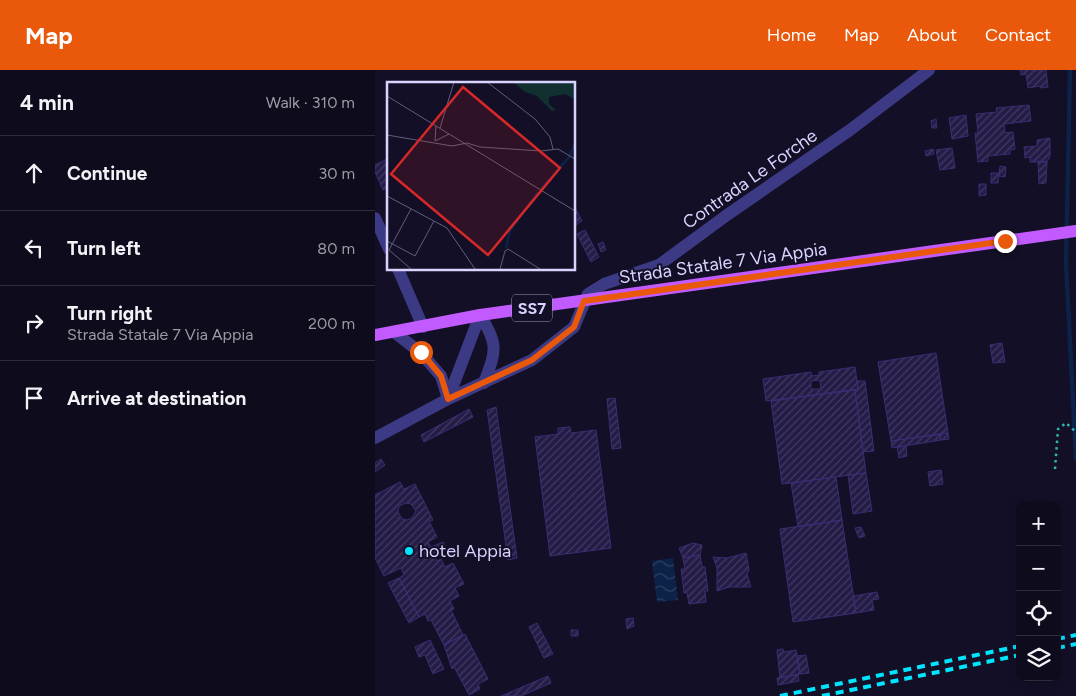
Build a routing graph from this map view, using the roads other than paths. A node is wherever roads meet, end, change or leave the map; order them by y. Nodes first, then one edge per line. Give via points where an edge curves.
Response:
1 (929, 70) edge
2 (375, 218) edge
3 (1076, 231) edge
4 (387, 245) edge
5 (397, 270) edge
6 (584, 301) junction
7 (480, 316) junction
8 (423, 327) junction
9 (393, 332) junction
10 (375, 335) edge
11 (484, 383) junction
12 (448, 399) junction
13 (375, 438) edge

1 - 6 street, Contrada Le Forche via 659,265 604,284
2 - 4 street
3 - 6 main road, Strada Statale 7 Via Appia / SS7
5 - 8 street
6 - 7 main road, Strada Statale 7 Via Appia / SS7
6 - 11 street via 574,327 532,360
7 - 8 main road, Strada Statale 7 Via Appia / SS7
7 - 11 street via 493,336 494,356
7 - 12 street
8 - 9 main road, Strada Statale 7 Via Appia / SS7
9 - 10 main road, Strada Statale 7 Via Appia / SS7
9 - 12 street via 421,352 441,376
11 - 12 street
12 - 13 street

